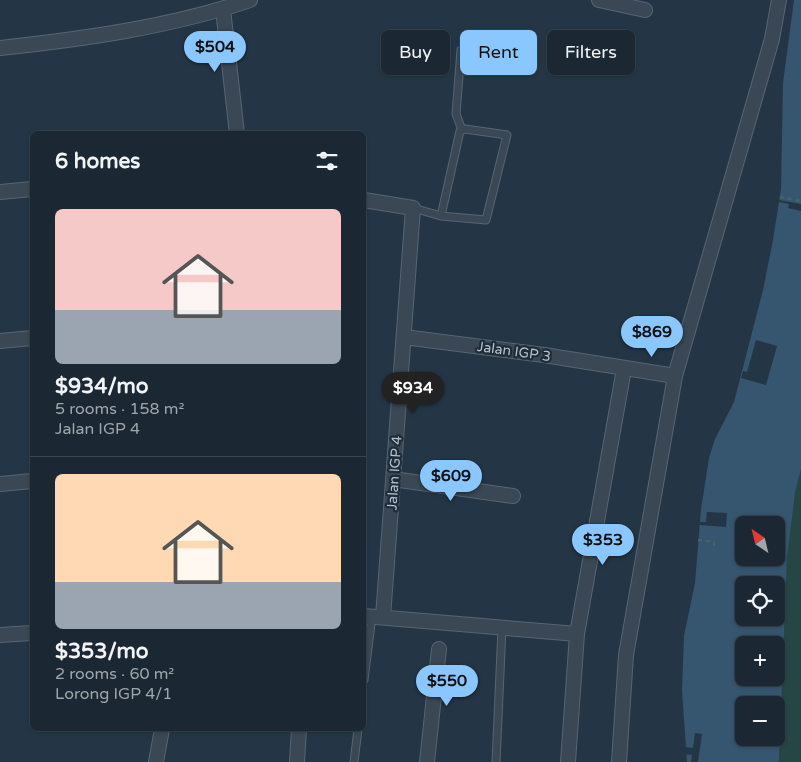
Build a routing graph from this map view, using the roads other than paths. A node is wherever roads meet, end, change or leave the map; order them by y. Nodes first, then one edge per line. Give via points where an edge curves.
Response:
1 (250, 0) edge
2 (599, 0) edge
3 (779, 0) edge
4 (223, 9) junction
5 (645, 10) dead end
6 (0, 48) edge
7 (460, 63) edge
8 (462, 130) junction
9 (237, 131) edge
10 (30, 189) edge
11 (0, 192) edge
12 (366, 200) edge
13 (413, 208) junction
14 (441, 216) junction
15 (404, 337) junction
16 (30, 338) edge
17 (0, 341) edge
18 (624, 369) junction
19 (675, 376) junction
20 (393, 479) junction
21 (30, 481) edge
22 (0, 484) edge
23 (513, 496) dead end
24 (373, 616) edge
25 (502, 628) junction
26 (30, 633) edge
27 (577, 634) junction
28 (0, 635) edge
29 (438, 649) dead end
30 (366, 666) edge
31 (162, 731) edge
32 (299, 731) edge
33 (358, 731) edge
34 (156, 762) edge
35 (296, 762) edge
36 (354, 762) edge
37 (427, 762) edge
38 (496, 762) edge
39 (568, 762) edge
40 (619, 762) edge

1 - 4 street
2 - 5 street
3 - 19 street via 772,39
4 - 6 street via 112,34
4 - 9 street
7 - 8 lane via 456,114
8 - 14 lane
8 - 14 lane via 504,133 508,137 486,220
10 - 11 street
12 - 13 street
13 - 14 lane
13 - 15 street, Jalan IGP 4
15 - 18 street, Jalan IGP 3
15 - 20 street, Jalan IGP 4
16 - 17 street
18 - 19 street, Jalan IGP 3
18 - 27 street
19 - 40 street via 626,656
20 - 23 street
20 - 24 street, Jalan IGP 4
21 - 22 street
24 - 25 street
24 - 30 lane
25 - 27 street
25 - 38 lane
26 - 28 street
27 - 39 street
29 - 37 street
31 - 34 street
32 - 35 street
33 - 36 lane

